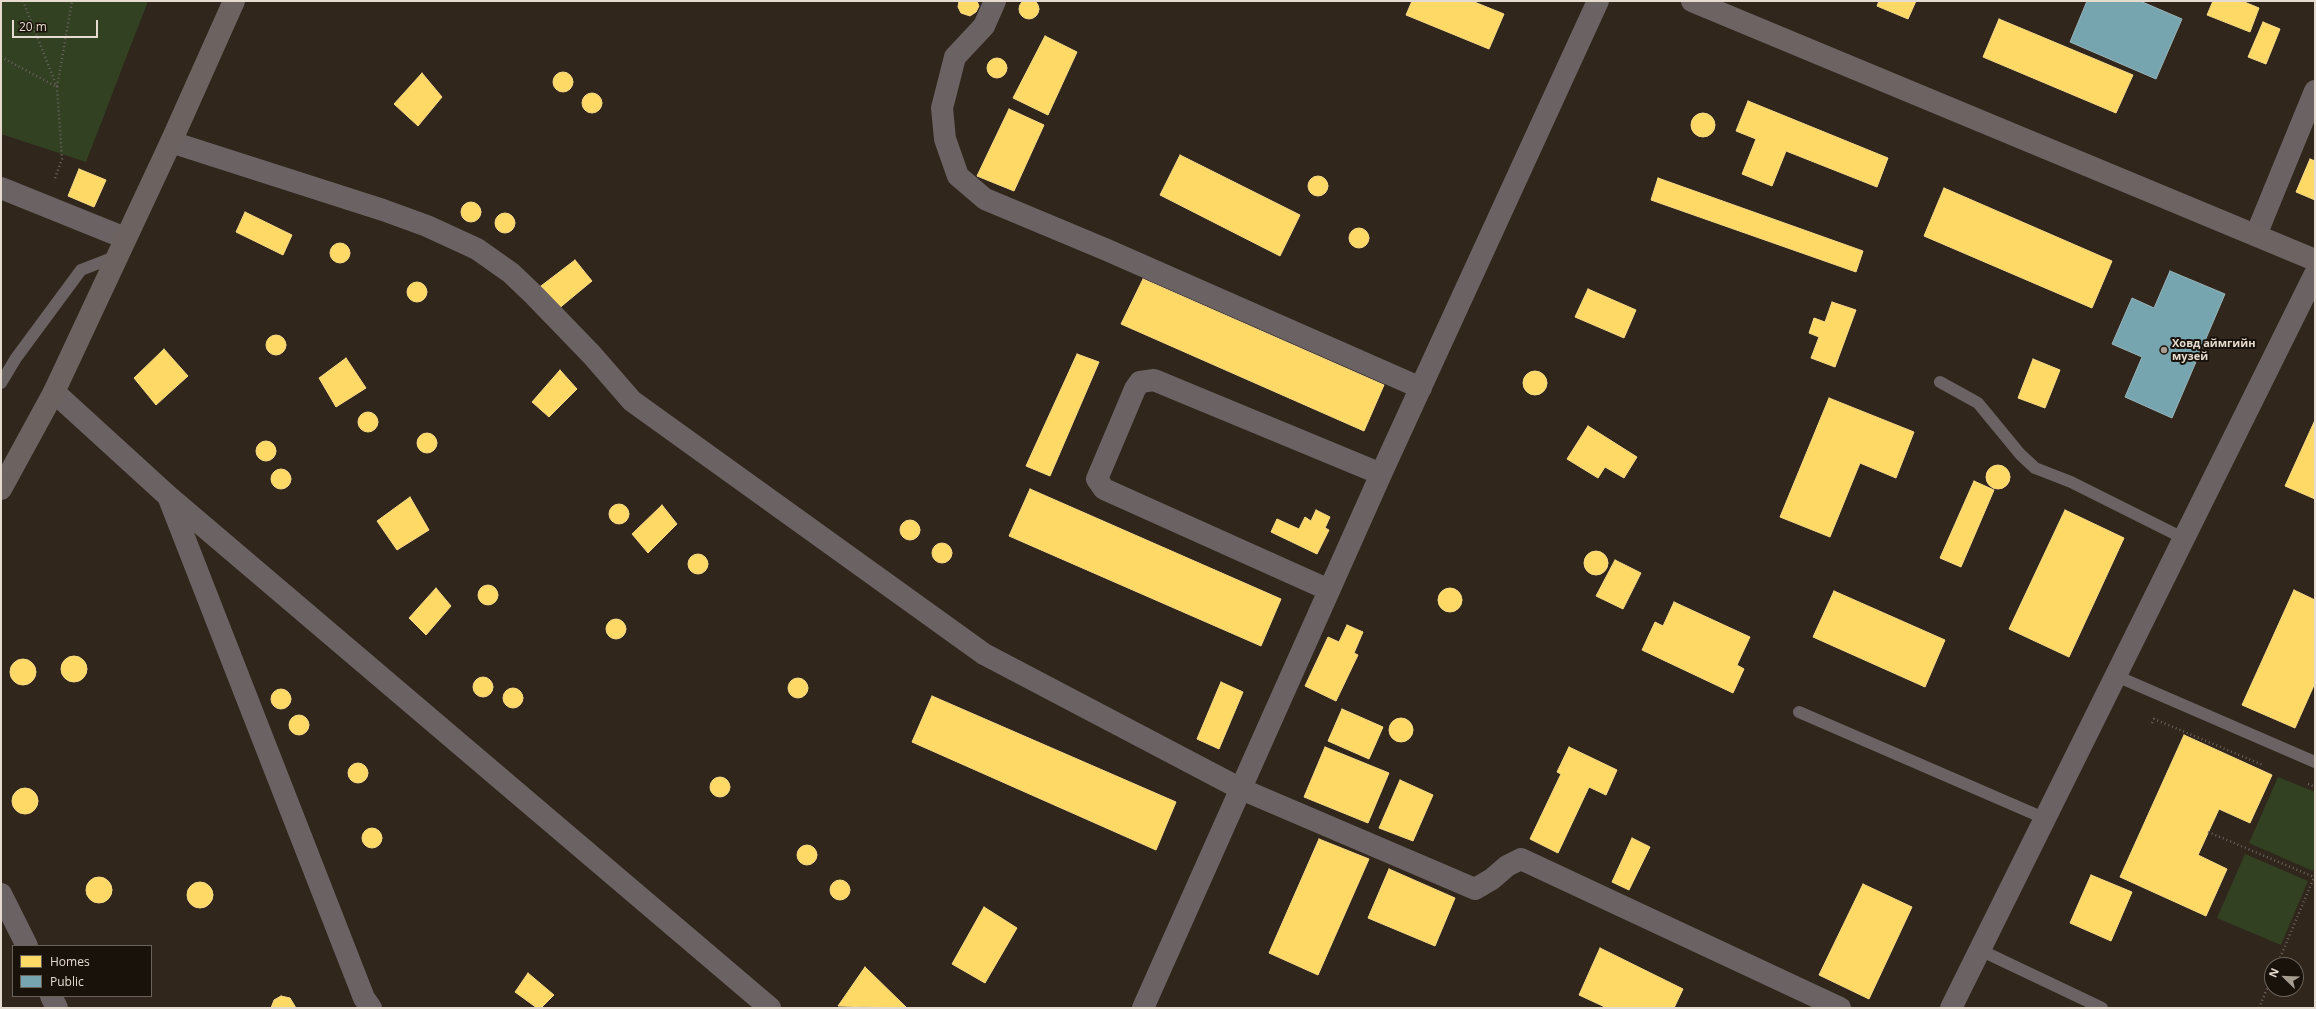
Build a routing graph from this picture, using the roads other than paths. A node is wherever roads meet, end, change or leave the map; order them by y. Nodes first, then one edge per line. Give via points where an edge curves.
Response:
1 (234, 1) edge
2 (995, 1) edge
3 (1598, 1) edge
4 (1692, 1) edge
5 (2315, 91) edge
6 (171, 142) junction
7 (1, 188) edge
8 (2256, 235) junction
9 (121, 247) junction
10 (2315, 260) edge
11 (2315, 274) edge
12 (1940, 382) dead end
13 (1, 383) edge
14 (1420, 388) junction
15 (54, 392) junction
16 (1381, 474) junction
17 (1, 489) edge
18 (168, 496) junction
19 (2183, 538) junction
20 (1329, 590) junction
21 (2114, 676) junction
22 (1799, 712) dead end
23 (2315, 762) edge
24 (1241, 789) junction
25 (2046, 819) junction
26 (1, 894) edge
27 (26, 945) edge
28 (1980, 950) junction
29 (52, 997) edge
30 (57, 1008) edge
31 (371, 1008) edge
32 (770, 1008) edge
33 (1143, 1008) edge
34 (1840, 1008) edge
35 (1951, 1008) edge
36 (2102, 1008) edge

1 - 6 main road
2 - 14 street via 984,26 955,57 942,108 945,139 958,176 985,199
3 - 14 street
4 - 8 main road
5 - 8 street
6 - 9 main road
6 - 24 street via 383,210 478,248 511,273 534,295 632,401 984,654
7 - 9 street via 46,206
8 - 10 main road
9 - 13 lane via 81,270 16,358
9 - 15 main road
11 - 19 street
12 - 19 lane via 1978,403 2020,454 2035,468 2071,482
14 - 16 street
15 - 17 main road
15 - 18 street
16 - 20 street
16 - 20 street via 1154,380 1140,382 1135,389 1097,479 1104,489
18 - 31 street via 364,998
18 - 32 street
19 - 21 street
20 - 24 street
21 - 23 lane
21 - 25 street
22 - 25 lane
24 - 33 street
24 - 34 street via 1475,889 1521,859
25 - 28 street
26 - 27 street
28 - 35 street
28 - 36 lane
29 - 30 street

